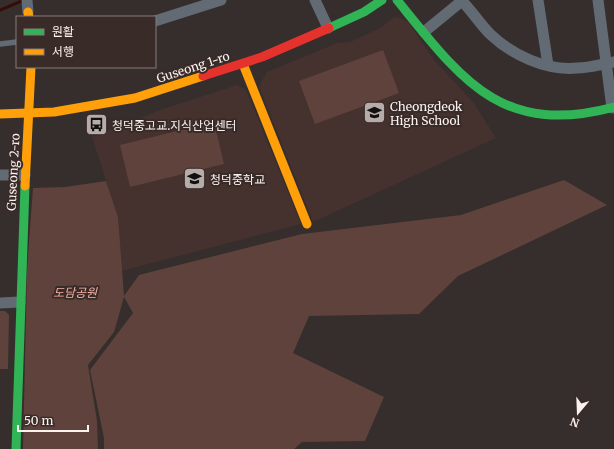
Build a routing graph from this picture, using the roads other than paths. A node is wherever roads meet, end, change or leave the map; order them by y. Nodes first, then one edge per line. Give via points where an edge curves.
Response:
1 (27, 0) edge
2 (222, 0) edge
3 (315, 0) edge
4 (382, 0) edge
5 (397, 0) edge
6 (463, 0) edge
7 (538, 0) edge
8 (598, 0) edge
9 (29, 14) edge
10 (156, 21) edge
11 (328, 28) junction
12 (424, 32) junction
13 (16, 42) edge
14 (0, 44) edge
15 (610, 62) edge
16 (243, 64) junction
17 (548, 65) junction
18 (31, 68) edge
19 (613, 108) edge
20 (29, 113) junction
21 (0, 114) edge
22 (0, 175) edge
23 (25, 175) junction
24 (307, 224) dead end
25 (20, 302) junction
26 (0, 303) edge
27 (16, 449) edge

1 - 9 street
2 - 10 street
3 - 11 street
4 - 11 street, Guseong 1-ro via 364,12
5 - 12 street
6 - 12 street
6 - 17 street via 491,34 501,42 530,60
7 - 17 street
8 - 15 street
11 - 16 street, Guseong 1-ro
12 - 19 street via 463,78 500,103 537,114 555,116 574,116
13 - 14 lane
15 - 17 street via 577,68
15 - 19 street
16 - 20 street, Guseong 1-ro via 135,98 54,112
16 - 24 street
18 - 20 street, Guseong 2-ro
20 - 21 street, Guseong 1-ro
20 - 23 street, Guseong 2-ro
22 - 23 street
23 - 25 street, Guseong 2-ro
25 - 26 street
25 - 27 street, Guseong 2-ro

